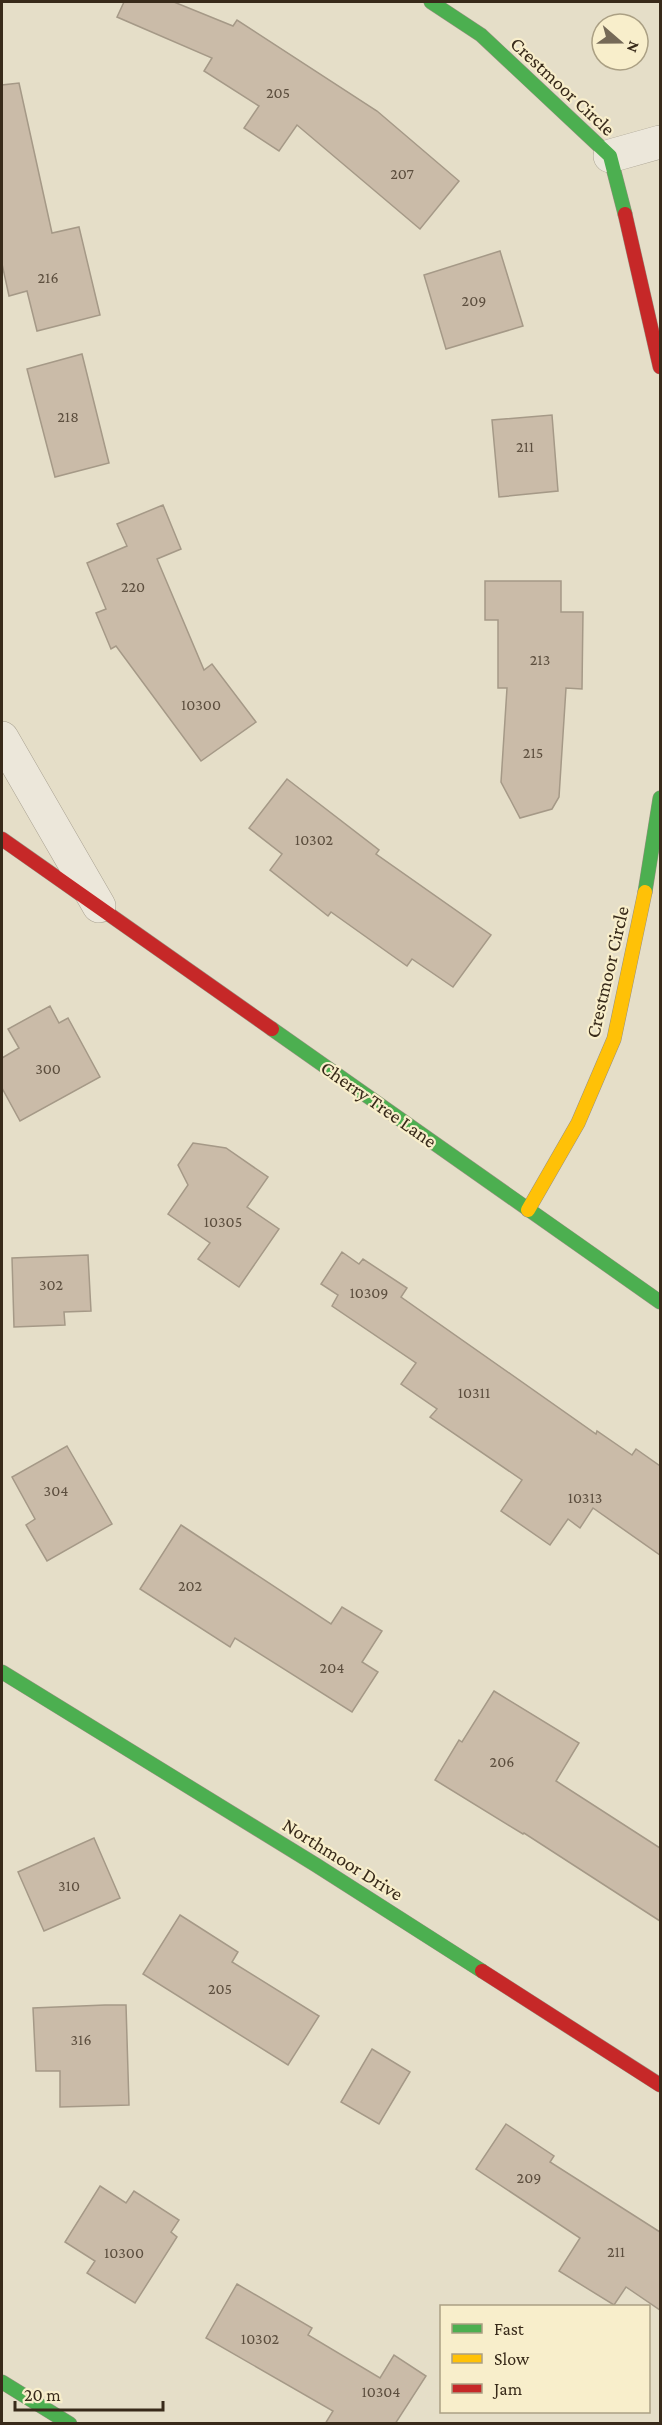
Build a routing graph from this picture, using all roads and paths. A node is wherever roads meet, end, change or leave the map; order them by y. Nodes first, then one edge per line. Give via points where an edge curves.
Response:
1 (431, 2) edge
2 (660, 142) edge
3 (610, 156) junction
4 (660, 367) edge
5 (2, 738) edge
6 (660, 798) edge
7 (2, 839) edge
8 (99, 906) junction
9 (528, 1210) junction
10 (660, 1302) edge
11 (2, 1672) edge
12 (660, 2085) edge
13 (2, 2382) edge
14 (69, 2424) edge

1 - 3 street, Crestmoor Circle via 482,35
2 - 3 street
3 - 4 street, Crestmoor Circle
5 - 8 street, Cherry Tree Lane
6 - 9 street, Crestmoor Circle via 614,1039 578,1123
7 - 8 street, Cherry Tree Lane
8 - 9 street, Cherry Tree Lane
9 - 10 street, Cherry Tree Lane
11 - 12 street, Northmoor Drive via 316,1864
13 - 14 street

